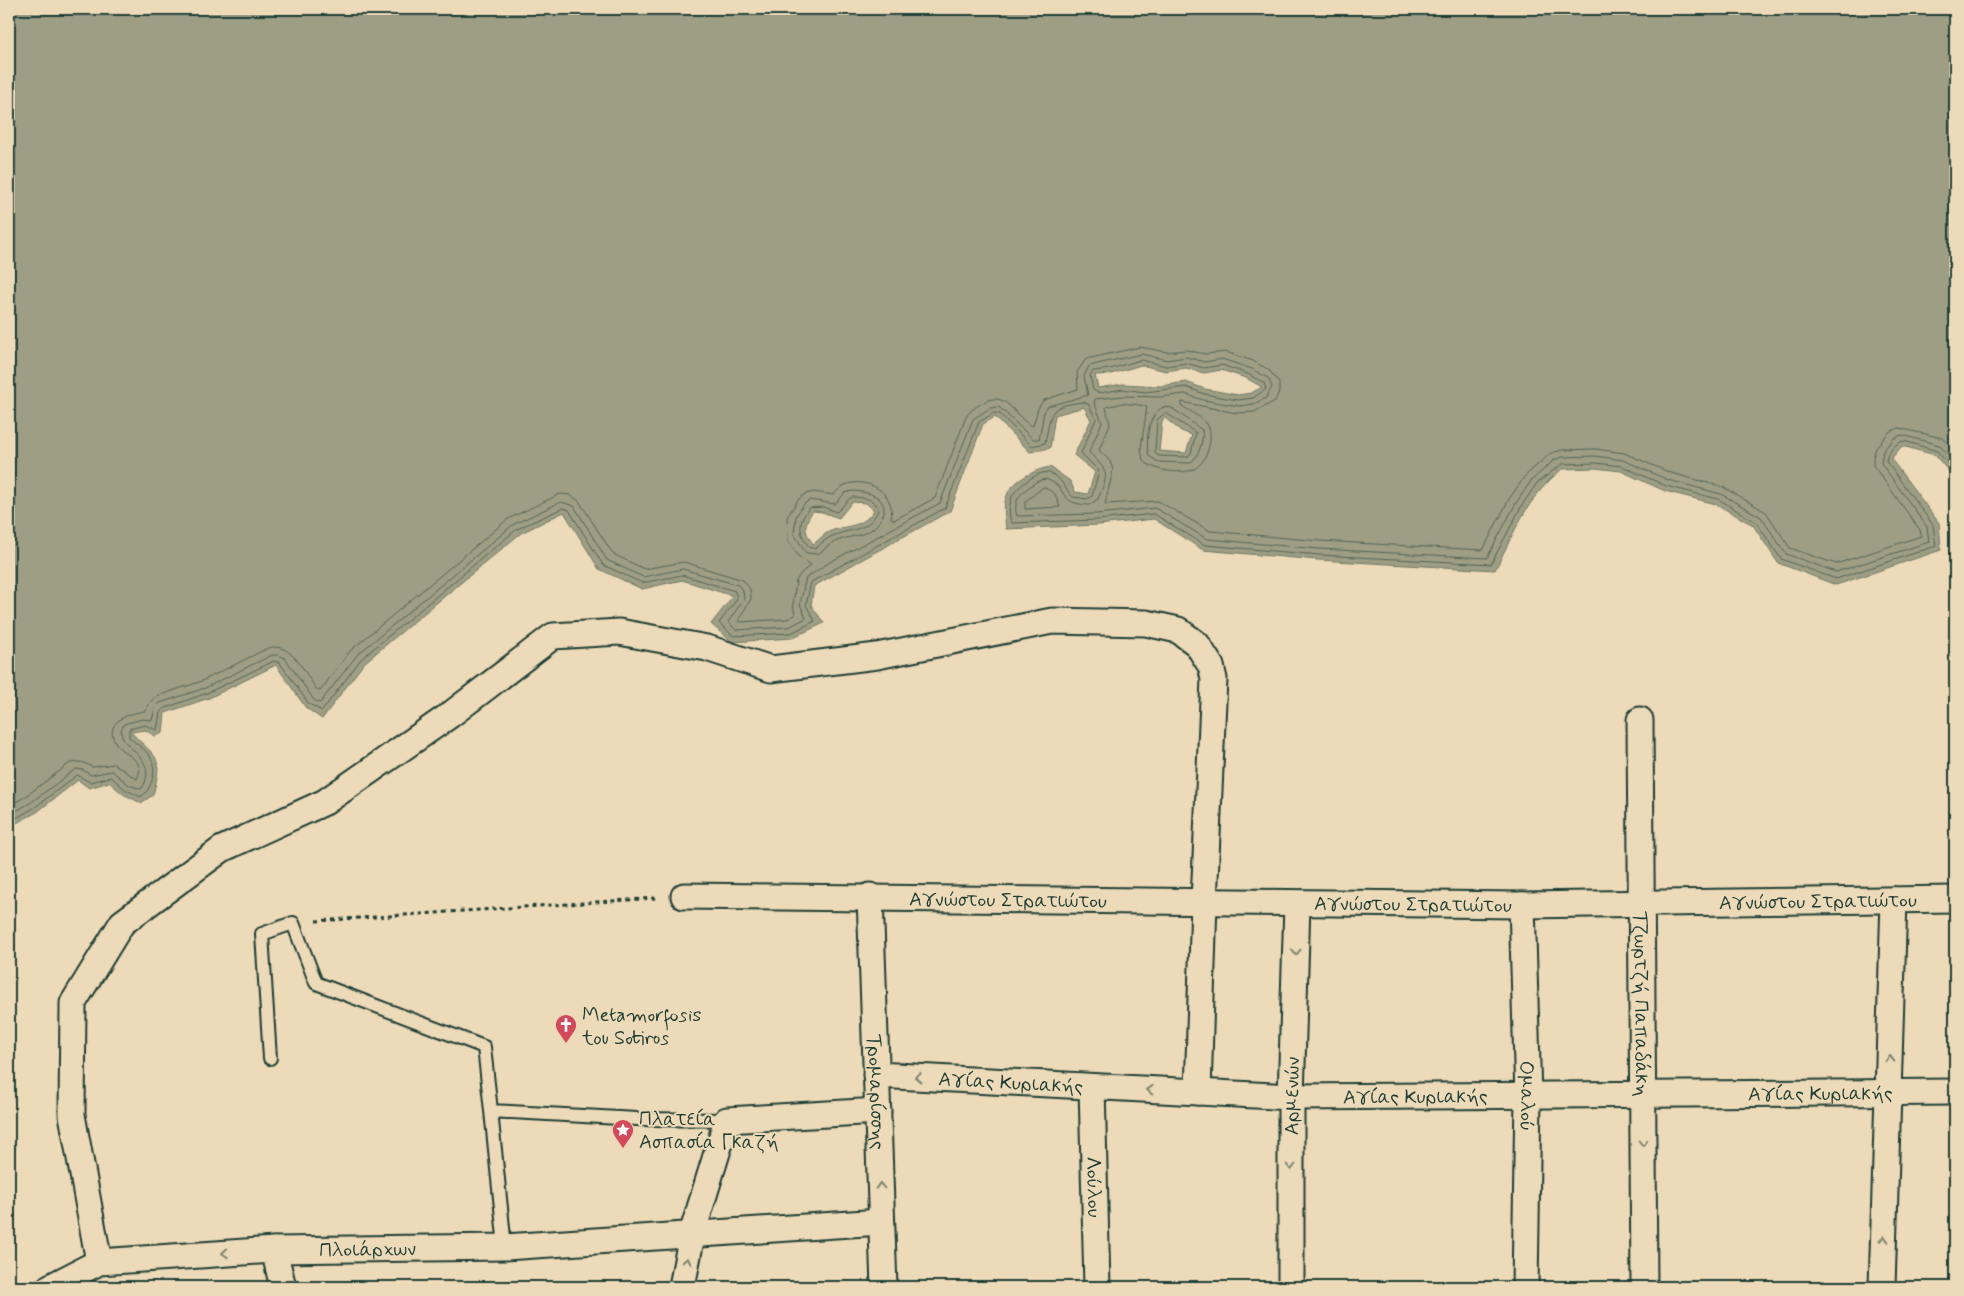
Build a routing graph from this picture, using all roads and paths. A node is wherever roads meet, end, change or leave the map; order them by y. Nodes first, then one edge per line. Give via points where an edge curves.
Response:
1 (1640, 720) dead end
2 (684, 896) joint
3 (870, 896) junction
4 (1955, 899) edge
5 (1894, 900) junction
6 (1204, 902) junction
7 (1642, 903) junction
8 (1297, 904) junction
9 (1522, 905) junction
10 (293, 923) junction
11 (270, 1058) dead end
12 (876, 1075) junction
13 (1092, 1087) junction
14 (1198, 1092) junction
15 (1889, 1092) junction
16 (1955, 1092) edge
17 (1643, 1094) junction
18 (1528, 1096) junction
19 (1292, 1097) junction
20 (491, 1111) junction
21 (878, 1112) junction
22 (727, 1120) junction
23 (881, 1222) junction
24 (692, 1234) junction
25 (505, 1247) junction
26 (274, 1250) junction
27 (99, 1262) junction
28 (50, 1287) edge
29 (283, 1287) edge
30 (682, 1287) edge
31 (884, 1287) edge
32 (1097, 1287) edge
33 (1291, 1287) edge
34 (1525, 1287) edge
35 (1644, 1287) edge
36 (1882, 1287) edge

1 - 7 street, Τζωρτζή Παπαδάκη
2 - 3 street, Αγνώστου Στρατιώτου
2 - 10 path
3 - 6 street, Αγνώστου Στρατιώτου
3 - 12 street, Τρομαρίσσης
4 - 5 street, Αγνώστου Στρατιώτου
5 - 7 street, Αγνώστου Στρατιώτου
15 -> 5 street
6 - 8 street, Αγνώστου Στρατιώτου
6 - 14 street
6 - 27 street via 1214,679 1211,666 1197,644 1178,630 1146,623 1052,621 877,656 771,670 707,648 619,632 553,636 450,715 325,802 222,849 122,923 73,1003 72,1115
7 - 9 street, Αγνώστου Στρατιώτου
7 - 17 street, Τζωρτζή Παπαδάκη
8 - 9 street, Αγνώστου Στρατιώτου
8 -> 19 street, Αρμενών
9 - 18 street, Ομαλού
10 - 11 lane via 262,934
10 - 20 lane via 316,983 484,1047
13 -> 12 street, Αγίας Κυριακής
12 - 21 street, Τρομαρίσσης
14 -> 13 street, Αγίας Κυριακής
13 - 32 street, Λούλου
14 - 19 street, Αγίας Κυριακής
15 - 16 street, Αγίας Κυριακής
15 - 17 street, Αγίας Κυριακής
36 -> 15 street
17 - 18 street, Αγίας Κυριακής
17 -> 35 street, Τζωρτζή Παπαδάκη
18 - 19 street, Αγίας Κυριακής
18 - 34 street, Ομαλού
19 -> 33 street, Αρμενών
20 - 22 lane
20 - 25 lane
21 - 22 street
23 -> 21 street, Τρομαρίσσης
22 - 24 street
23 - 24 street, Πλοιάρχων
23 - 31 street, Τρομαρίσσης
24 - 25 street, Πλοιάρχων
30 -> 24 street
25 - 26 street, Πλοιάρχων
26 -> 27 street, Πλοιάρχων
26 - 29 street
27 - 28 street, Πλοιάρχων

